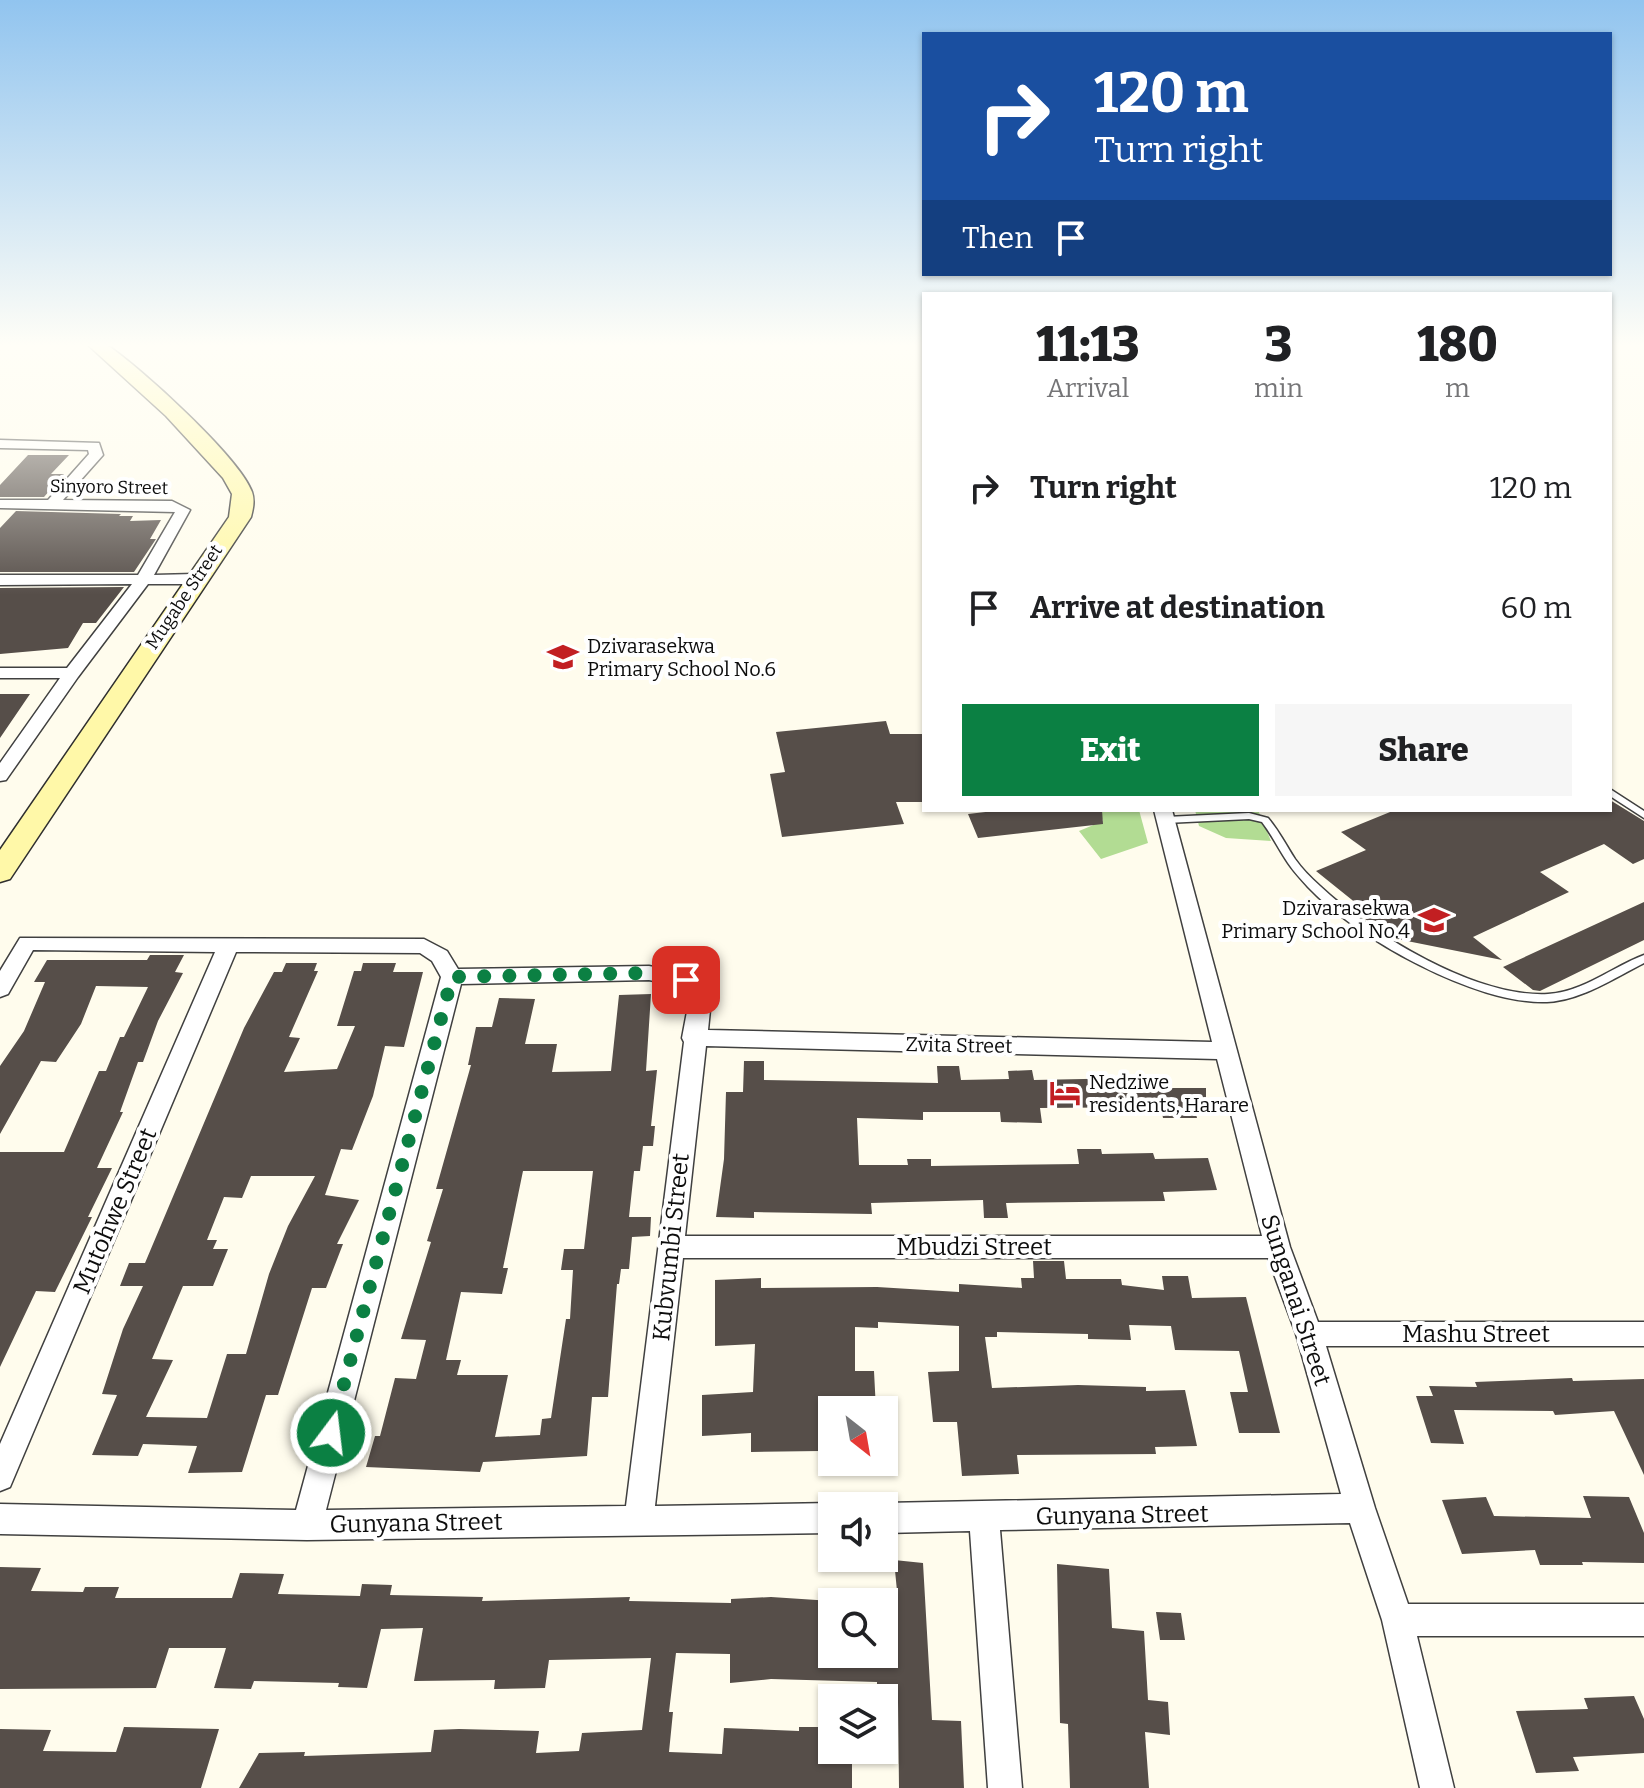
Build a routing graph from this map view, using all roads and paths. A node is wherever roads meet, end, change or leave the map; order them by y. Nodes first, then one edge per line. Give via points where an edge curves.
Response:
1 (187, 428) edge
2 (0, 444) edge
3 (0, 504) edge
4 (52, 504) junction
5 (195, 579) junction
6 (0, 580) edge
7 (143, 580) junction
8 (0, 673) edge
9 (72, 673) junction
10 (0, 776) edge
11 (1612, 793) edge
12 (1165, 815) edge
13 (1644, 815) edge
14 (0, 872) edge
15 (229, 944) junction
16 (1644, 959) edge
17 (452, 977) junction
18 (0, 989) edge
19 (693, 1038) junction
20 (1224, 1051) junction
21 (671, 1247) junction
22 (1277, 1247) junction
23 (1309, 1334) junction
24 (1644, 1334) edge
25 (0, 1477) edge
26 (1360, 1508) junction
27 (818, 1518) edge
28 (898, 1518) edge
29 (984, 1518) junction
30 (0, 1519) edge
31 (639, 1519) junction
32 (307, 1525) junction
33 (1398, 1620) junction
34 (1644, 1620) edge
35 (1005, 1788) edge
36 (1437, 1788) edge

1 - 5 street, Mugabe Street via 241,489 244,502 240,517
2 - 4 street via 94,446 96,455
3 - 4 street, Sinyoro Street
4 - 7 street, Sinyoro Street via 182,508
5 - 7 street
5 - 14 street, Mugabe Street
6 - 7 street
7 - 9 street
8 - 9 street
9 - 10 street
11 - 13 lane
12 - 16 lane via 1265,820 1295,866 1336,907 1389,943 1483,989 1525,997 1566,995
12 - 20 street, Sunganai Street
15 - 17 street via 424,946 440,956
15 - 18 street via 27,943
15 - 25 street, Mutohwe Street
17 - 19 street, Kubvumbi Street via 649,973 686,980 700,1000
17 - 32 street
19 - 20 street, Zvita Street
19 - 21 street, Kubvumbi Street
20 - 22 street, Sunganai Street
21 - 22 street, Mbudzi Street
21 - 31 street, Kubvumbi Street
22 - 23 street, Sunganai Street
23 - 24 street, Mashu Street
23 - 26 street, Sunganai Street
26 - 29 street, Gunyana Street
26 - 33 street, Sunganai Street
27 - 31 street, Gunyana Street
28 - 29 street, Gunyana Street
29 - 35 street
30 - 32 street, Gunyana Street
31 - 32 street, Gunyana Street
33 - 34 street
33 - 36 street, Sunganai Street

